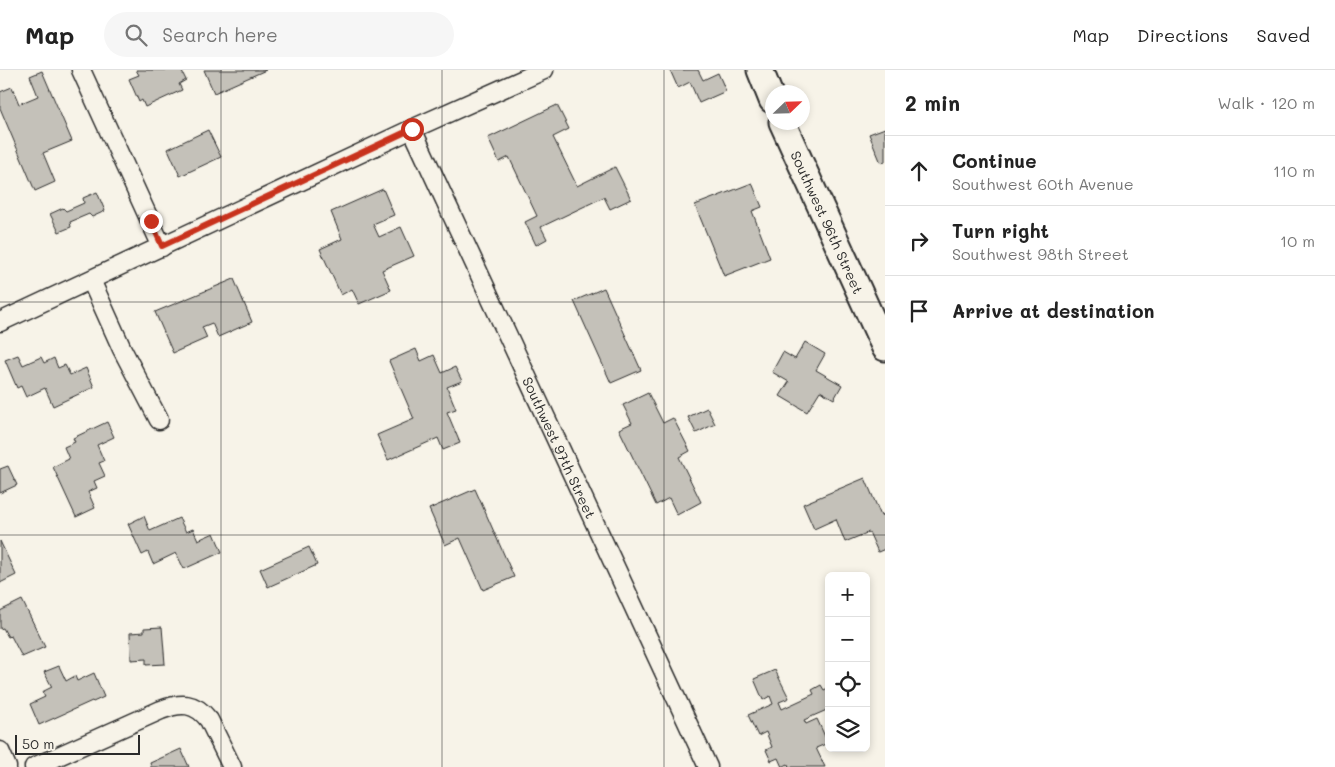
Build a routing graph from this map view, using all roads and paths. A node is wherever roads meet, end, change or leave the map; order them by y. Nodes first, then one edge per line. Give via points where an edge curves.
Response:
1 (81, 70) edge
2 (544, 70) edge
3 (760, 70) edge
4 (766, 85) edge
5 (412, 129) junction
6 (786, 130) edge
7 (162, 246) junction
8 (91, 280) junction
9 (0, 322) edge
10 (885, 348) edge
11 (159, 420) dead end
12 (0, 751) edge
13 (7, 767) edge
14 (34, 767) edge
15 (232, 767) edge
16 (708, 767) edge

1 - 7 street
2 - 5 street
3 - 4 street
5 - 7 street
5 - 16 street, Southwest 97th Street
6 - 10 street, Southwest 96th Street
7 - 8 street
8 - 9 street
8 - 11 street
12 - 13 street
14 - 15 street via 168,707 184,705 191,705 204,713

